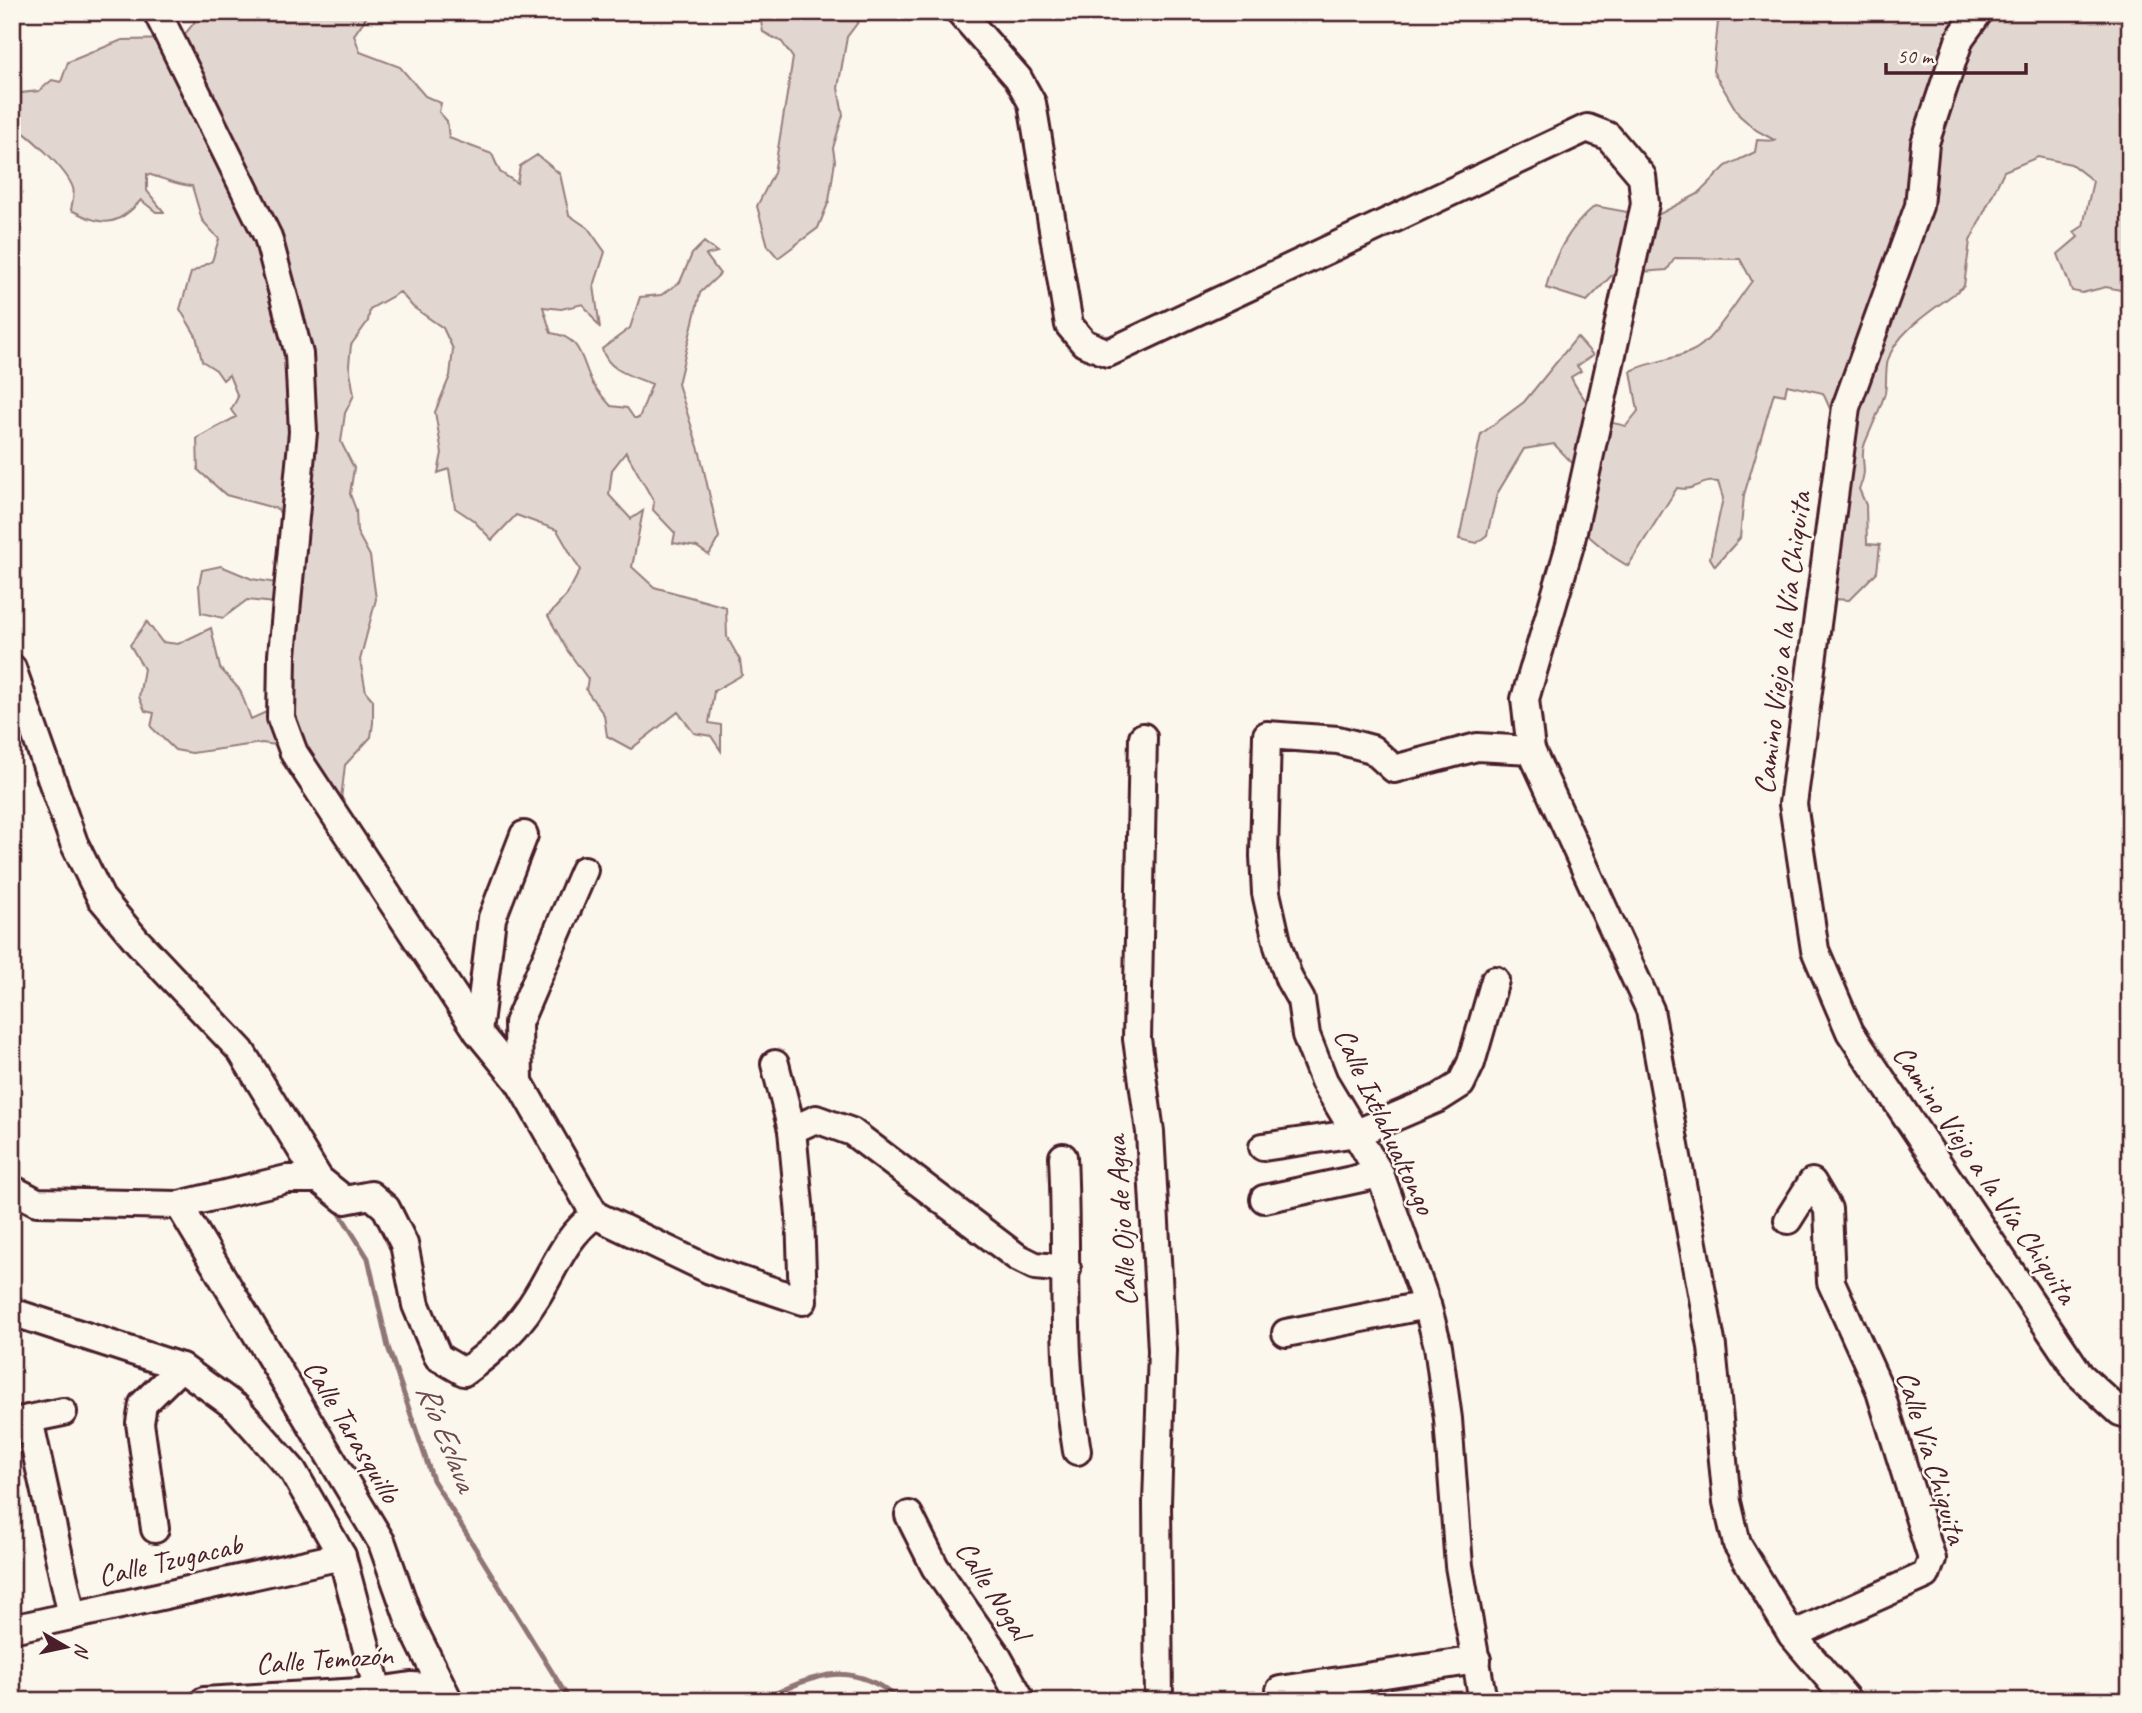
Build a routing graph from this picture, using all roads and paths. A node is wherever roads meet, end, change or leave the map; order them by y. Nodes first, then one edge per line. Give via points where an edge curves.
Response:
1 (157, 12) edge
2 (960, 12) edge
3 (1979, 12) edge
4 (12, 668) edge
5 (1143, 737) dead end
6 (1531, 750) junction
7 (524, 835) dead end
8 (583, 870) dead end
9 (1495, 980) dead end
10 (478, 1032) junction
11 (775, 1064) dead end
12 (519, 1082) junction
13 (792, 1130) junction
14 (1357, 1133) junction
15 (1263, 1147) dead end
16 (1063, 1157) dead end
17 (1380, 1174) junction
18 (319, 1179) junction
19 (12, 1189) edge
20 (1264, 1199) dead end
21 (180, 1205) junction
22 (595, 1215) junction
23 (1788, 1220) dead end
24 (1067, 1269) junction
25 (1427, 1305) junction
26 (12, 1312) edge
27 (1286, 1333) dead end
28 (181, 1367) junction
29 (63, 1412) dead end
30 (2130, 1415) edge
31 (21, 1421) edge
32 (1077, 1451) dead end
33 (909, 1514) dead end
34 (155, 1529) dead end
35 (342, 1556) junction
36 (72, 1616) junction
37 (12, 1629) edge
38 (1792, 1635) junction
39 (1477, 1661) junction
40 (1280, 1690) dead end
41 (378, 1691) junction
42 (412, 1693) edge
43 (447, 1699) edge
44 (204, 1701) edge
45 (1022, 1701) edge
46 (1159, 1701) edge
47 (1483, 1701) edge
48 (1848, 1701) edge

1 - 10 street via 268,237 299,354 303,432 282,655 281,718 294,753
2 - 6 street via 1018,78 1032,103 1069,325 1084,343 1108,353 1587,128 1608,136 1642,176 1645,204 1570,545 1525,699
3 - 30 street, Camino Viejo a la Vía Chiquita via 1960,38 1924,143 1919,206 1846,407 1793,804 1815,950 1850,1031 2080,1375 2120,1412
4 - 18 street via 74,843 101,898 242,1051
5 - 46 street, Calle Ojo de Agua via 1137,1039 1150,1132 1162,1350 1157,1503
6 - 14 street, Calle Ixtlahualtongo via 1478,747 1394,769 1372,749 1267,735 1266,893 1278,946 1301,1000 1306,1035 1324,1081
6 - 38 street via 1650,1010 1712,1347 1727,1502 1737,1544
7 - 10 street via 492,918
8 - 12 street via 518,1023
9 - 14 street via 1461,1084
10 - 12 street
11 - 13 street
12 - 22 street
13 - 22 street via 803,1301 710,1270
13 - 24 street via 816,1118 852,1132 1017,1257 1035,1266
14 - 15 street
14 - 17 street, Calle Ixtlahualtongo
16 - 24 street
17 - 20 street
17 - 25 street, Calle Ixtlahualtongo
18 - 21 street via 288,1179
18 - 22 street via 345,1200 371,1195 386,1208 404,1244 416,1305 438,1357 464,1372 496,1350 535,1300 575,1230
19 - 21 street via 37,1202
21 - 43 street, Calle Tarasquillo via 382,1543 410,1622
23 - 38 street, Calle Vía Chiquita via 1812,1182 1828,1209 1831,1282 1879,1388 1932,1559 1926,1575
24 - 32 street via 1071,1414
25 - 27 street
25 - 39 street, Calle Ixtlahualtongo via 1443,1382 1459,1566
26 - 28 street
28 - 34 street via 143,1405 140,1423
28 - 35 street via 237,1408 293,1471
29 - 31 street
31 - 36 street
33 - 45 street, Calle Nogal via 935,1567 997,1656
35 - 36 street, Calle Tzugacab
35 - 41 street
36 - 37 street, Calle Tzugacab
38 - 48 street
39 - 40 street
39 - 47 street, Calle Ixtlahualtongo
41 - 42 street, Calle Temozón
41 - 44 street, Calle Temozón
42 - 43 street, Calle Temozón via 429,1688

